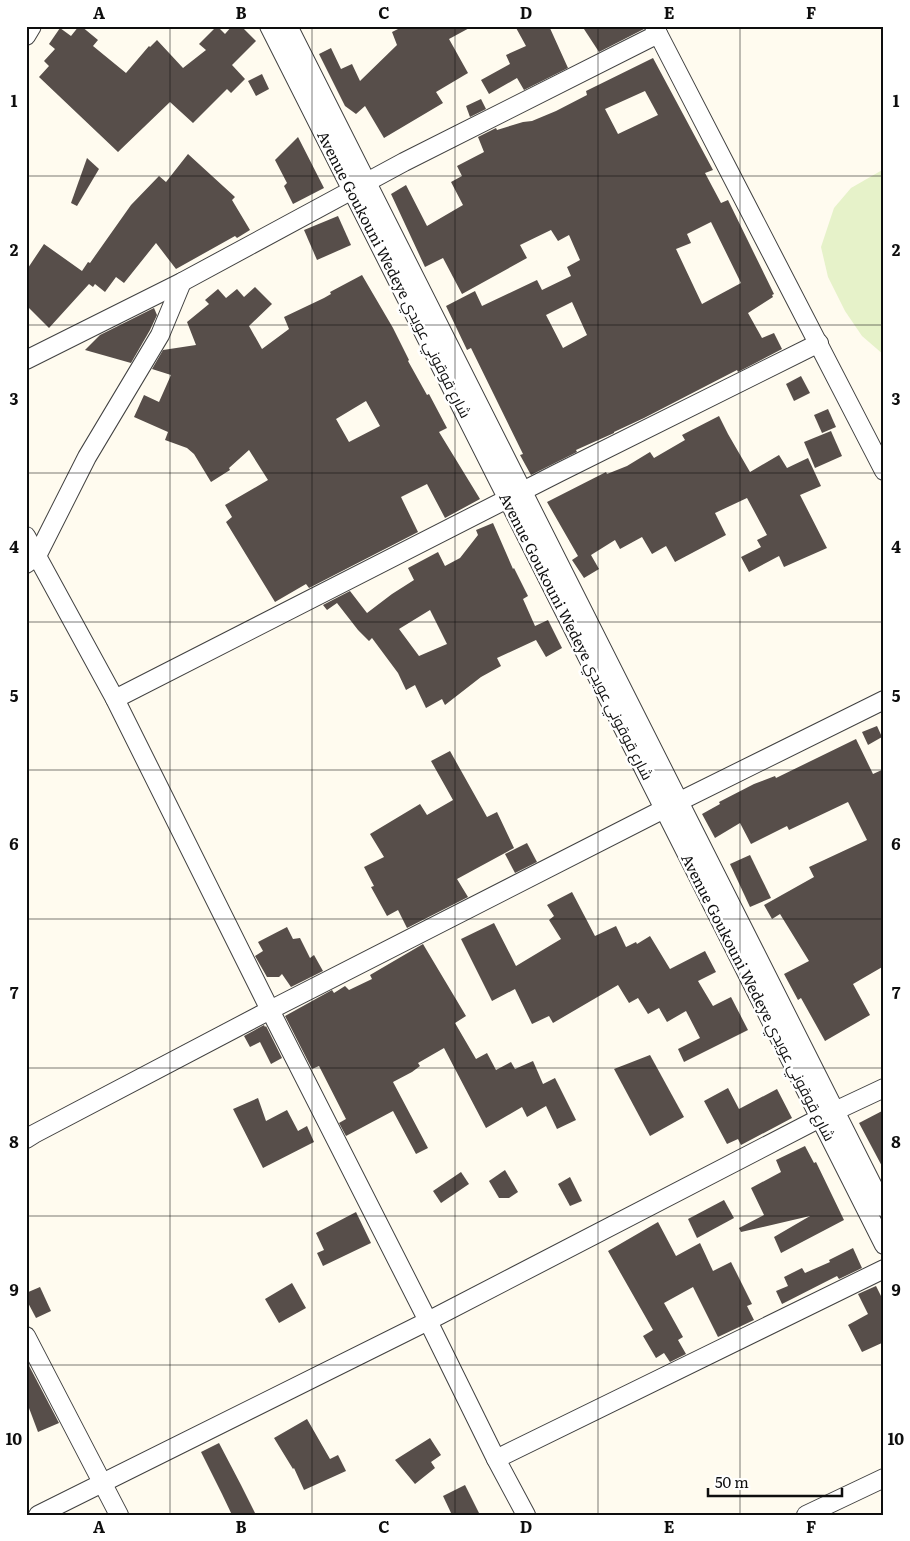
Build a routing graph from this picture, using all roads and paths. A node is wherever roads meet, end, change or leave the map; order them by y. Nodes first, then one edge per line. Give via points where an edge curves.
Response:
1 (32, 26) edge
2 (269, 26) edge
3 (288, 26) edge
4 (656, 30) edge
5 (26, 36) edge
6 (359, 186) junction
7 (182, 282) junction
8 (819, 343) junction
9 (26, 360) edge
10 (884, 471) edge
11 (515, 495) junction
12 (26, 536) edge
13 (32, 560) edge
14 (115, 699) junction
15 (884, 700) edge
16 (672, 806) junction
17 (270, 1010) junction
18 (884, 1088) edge
19 (827, 1115) junction
20 (26, 1140) edge
21 (884, 1208) edge
22 (884, 1245) edge
23 (884, 1269) edge
24 (428, 1320) junction
25 (26, 1336) edge
26 (496, 1459) junction
27 (884, 1478) edge
28 (103, 1482) junction
29 (38, 1515) edge
30 (119, 1515) edge
31 (526, 1515) edge
32 (806, 1515) edge

1 - 5 street
2 - 6 street, Avenue Goukouni Wedeye شارع قوقوني عويدي
3 - 6 street, Avenue Goukouni Wedeye شارع قوقوني عويدي
4 - 6 street
4 - 8 street
6 - 7 street
6 - 11 street, Avenue Goukouni Wedeye شارع قوقوني عويدي
7 - 9 street
7 - 13 street via 160,335 87,457
8 - 10 street
8 - 11 street
11 - 14 street
11 - 16 street, Avenue Goukouni Wedeye شارع قوقوني عويدي
12 - 13 street
13 - 14 street
14 - 17 street
15 - 16 street
16 - 17 street
16 - 19 street, Avenue Goukouni Wedeye شارع قوقوني عويدي
17 - 20 street
17 - 24 street
18 - 19 street
19 - 21 street, Avenue Goukouni Wedeye شارع قوقوني عويدي
19 - 22 street, Avenue Goukouni Wedeye شارع قوقوني عويدي
19 - 24 street
23 - 26 street
24 - 26 street
24 - 28 street
25 - 28 street
26 - 31 street
27 - 32 street
28 - 29 street
28 - 30 street

